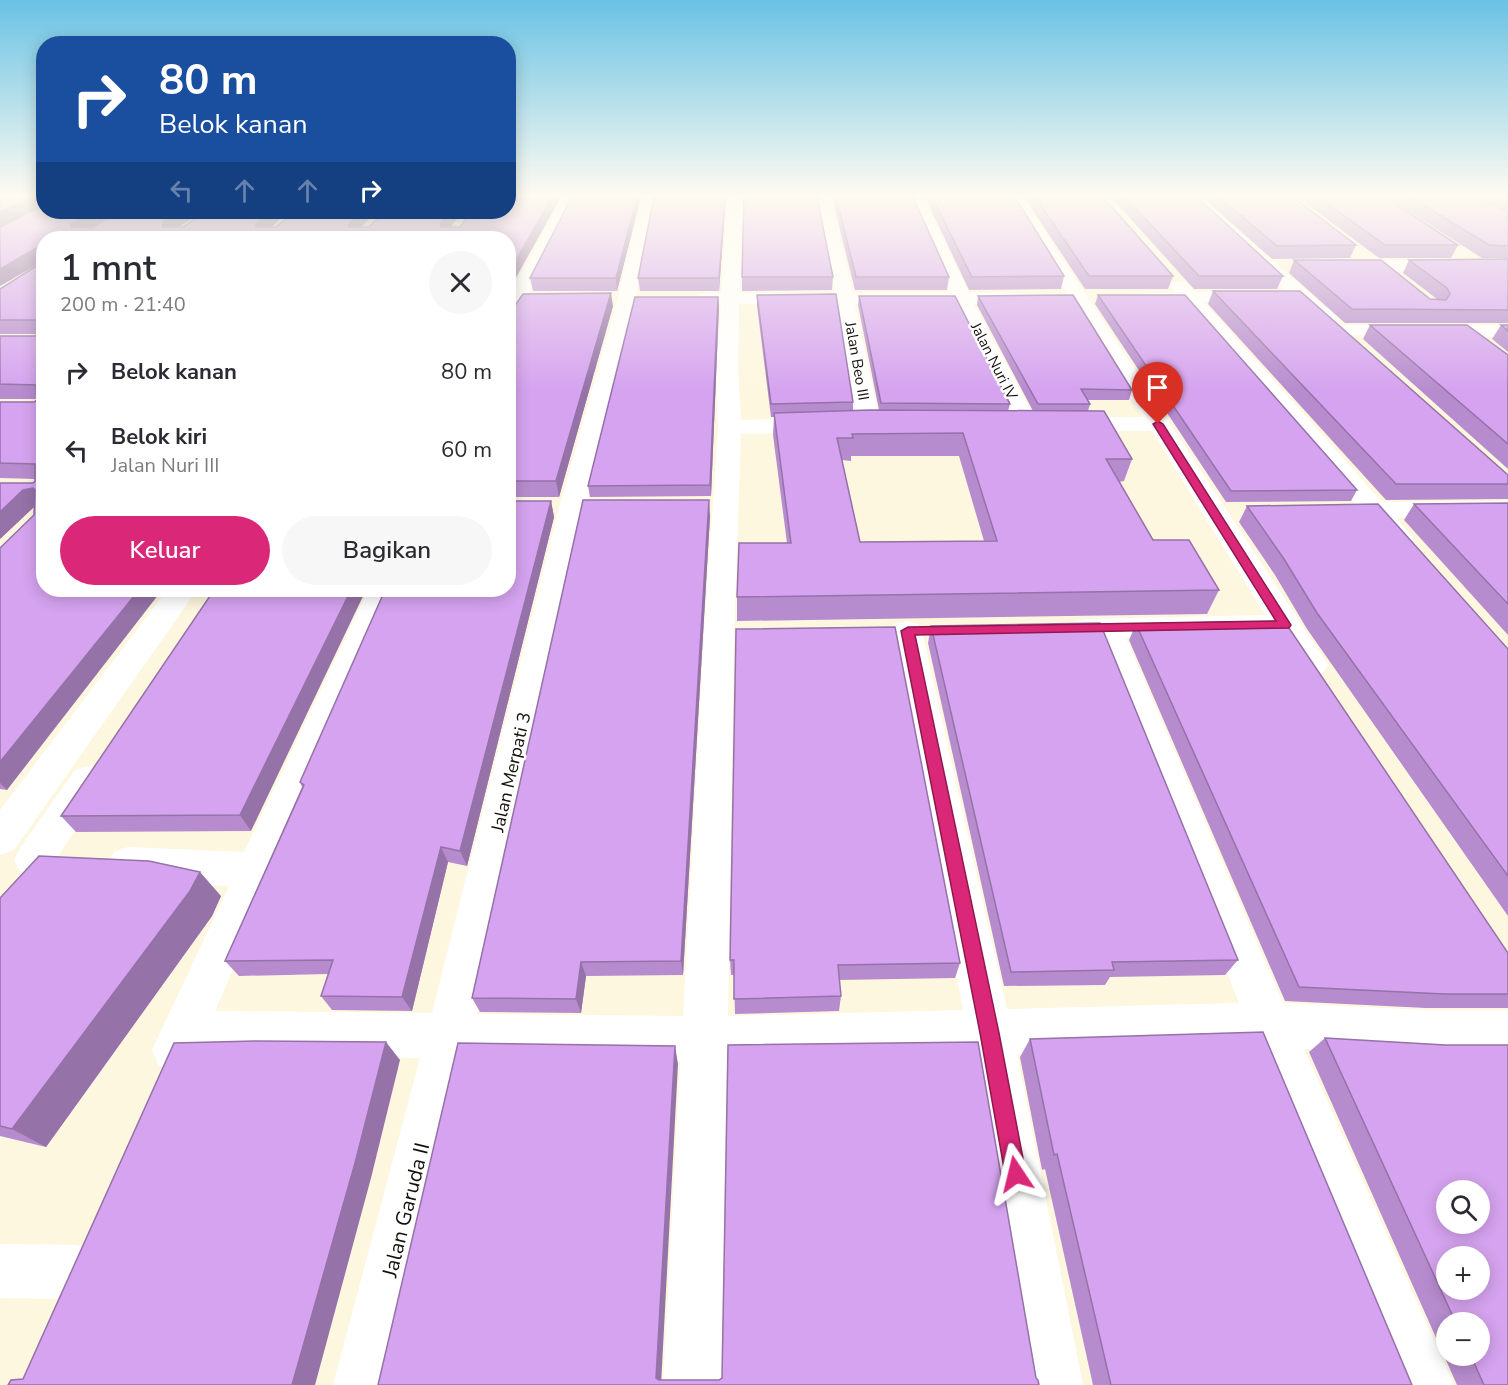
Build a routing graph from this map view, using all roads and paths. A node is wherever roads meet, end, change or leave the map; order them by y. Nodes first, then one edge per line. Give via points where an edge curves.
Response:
1 (536, 262) edge
2 (634, 262) edge
3 (732, 262) edge
4 (837, 262) edge
5 (945, 262) edge
6 (1048, 262) edge
7 (1263, 262) edge
8 (1370, 262) edge
9 (1472, 262) edge
10 (1268, 266) junction
11 (1291, 266) dead end
12 (1327, 266) edge
13 (1377, 266) junction
14 (1479, 266) junction
15 (1508, 266) edge
16 (1168, 272) edge
17 (1405, 286) edge
18 (1301, 296) junction
19 (627, 297) junction
20 (650, 297) edge
21 (1191, 297) junction
22 (517, 298) joint
23 (539, 298) edge
24 (605, 298) edge
25 (684, 298) edge
26 (730, 298) junction
27 (845, 298) junction
28 (1122, 298) edge
29 (962, 299) junction
30 (1068, 299) junction
31 (1340, 331) junction
32 (1464, 331) junction
33 (1508, 331) edge
34 (1491, 351) edge
35 (1365, 354) edge
36 (1158, 424) junction
37 (730, 427) junction
38 (1508, 509) edge
39 (1340, 510) edge
40 (1375, 510) junction
41 (1214, 512) junction
42 (1248, 512) edge
43 (1414, 554) edge
44 (194, 597) edge
45 (195, 597) edge
46 (380, 597) edge
47 (1285, 625) junction
48 (1106, 628) junction
49 (1059, 629) edge
50 (907, 631) dead end
51 (164, 667) edge
52 (1330, 693) edge
53 (105, 754) edge
54 (0, 839) edge
55 (49, 861) edge
56 (255, 870) junction
57 (1270, 1025) junction
58 (182, 1033) junction
59 (990, 1033) junction
60 (1508, 1033) edge
61 (449, 1036) junction
62 (705, 1039) junction
63 (158, 1087) edge
64 (0, 1271) edge
65 (77, 1271) edge
66 (362, 1385) edge
67 (692, 1385) edge
68 (1054, 1385) edge
69 (1425, 1385) edge

1 - 22 street
2 - 19 street, Jalan Merpati 3
3 - 26 street
4 - 27 street, Jalan Beo III
5 - 29 street, Jalan Nuri IV
6 - 30 street
7 - 10 street
8 - 13 street
9 - 14 street
10 - 11 street
10 - 18 street
12 - 13 street
13 - 14 street
13 - 17 street
14 - 15 street
16 - 21 street
18 - 21 street
18 - 31 street
19 - 20 street
19 - 24 street
19 - 61 street, Jalan Merpati 3 via 573,508
21 - 28 street
21 - 40 street
22 - 23 street
25 - 26 street
26 - 27 street
26 - 37 street
27 - 29 street
27 - 37 street, Jalan Beo III via 859,424
29 - 30 street
29 - 36 street, Jalan Nuri IV via 1015,424
30 - 36 street
31 - 32 street
31 - 35 street
32 - 33 street
32 - 34 street
36 - 41 street
37 - 62 street via 712,506 730,634
38 - 40 street
39 - 40 street
40 - 43 street
41 - 42 street
41 - 47 street
44 - 54 street
45 - 51 street
46 - 56 street
47 - 48 street
47 - 52 street
48 - 49 street
48 - 57 street
50 - 59 street
53 - 55 street
55 - 56 street
56 - 58 street
57 - 59 street
57 - 60 street
57 - 69 street
58 - 61 street
58 - 63 street
59 - 62 street
59 - 68 street
61 - 62 street
61 - 66 street, Jalan Garuda II
62 - 67 street
64 - 65 street

